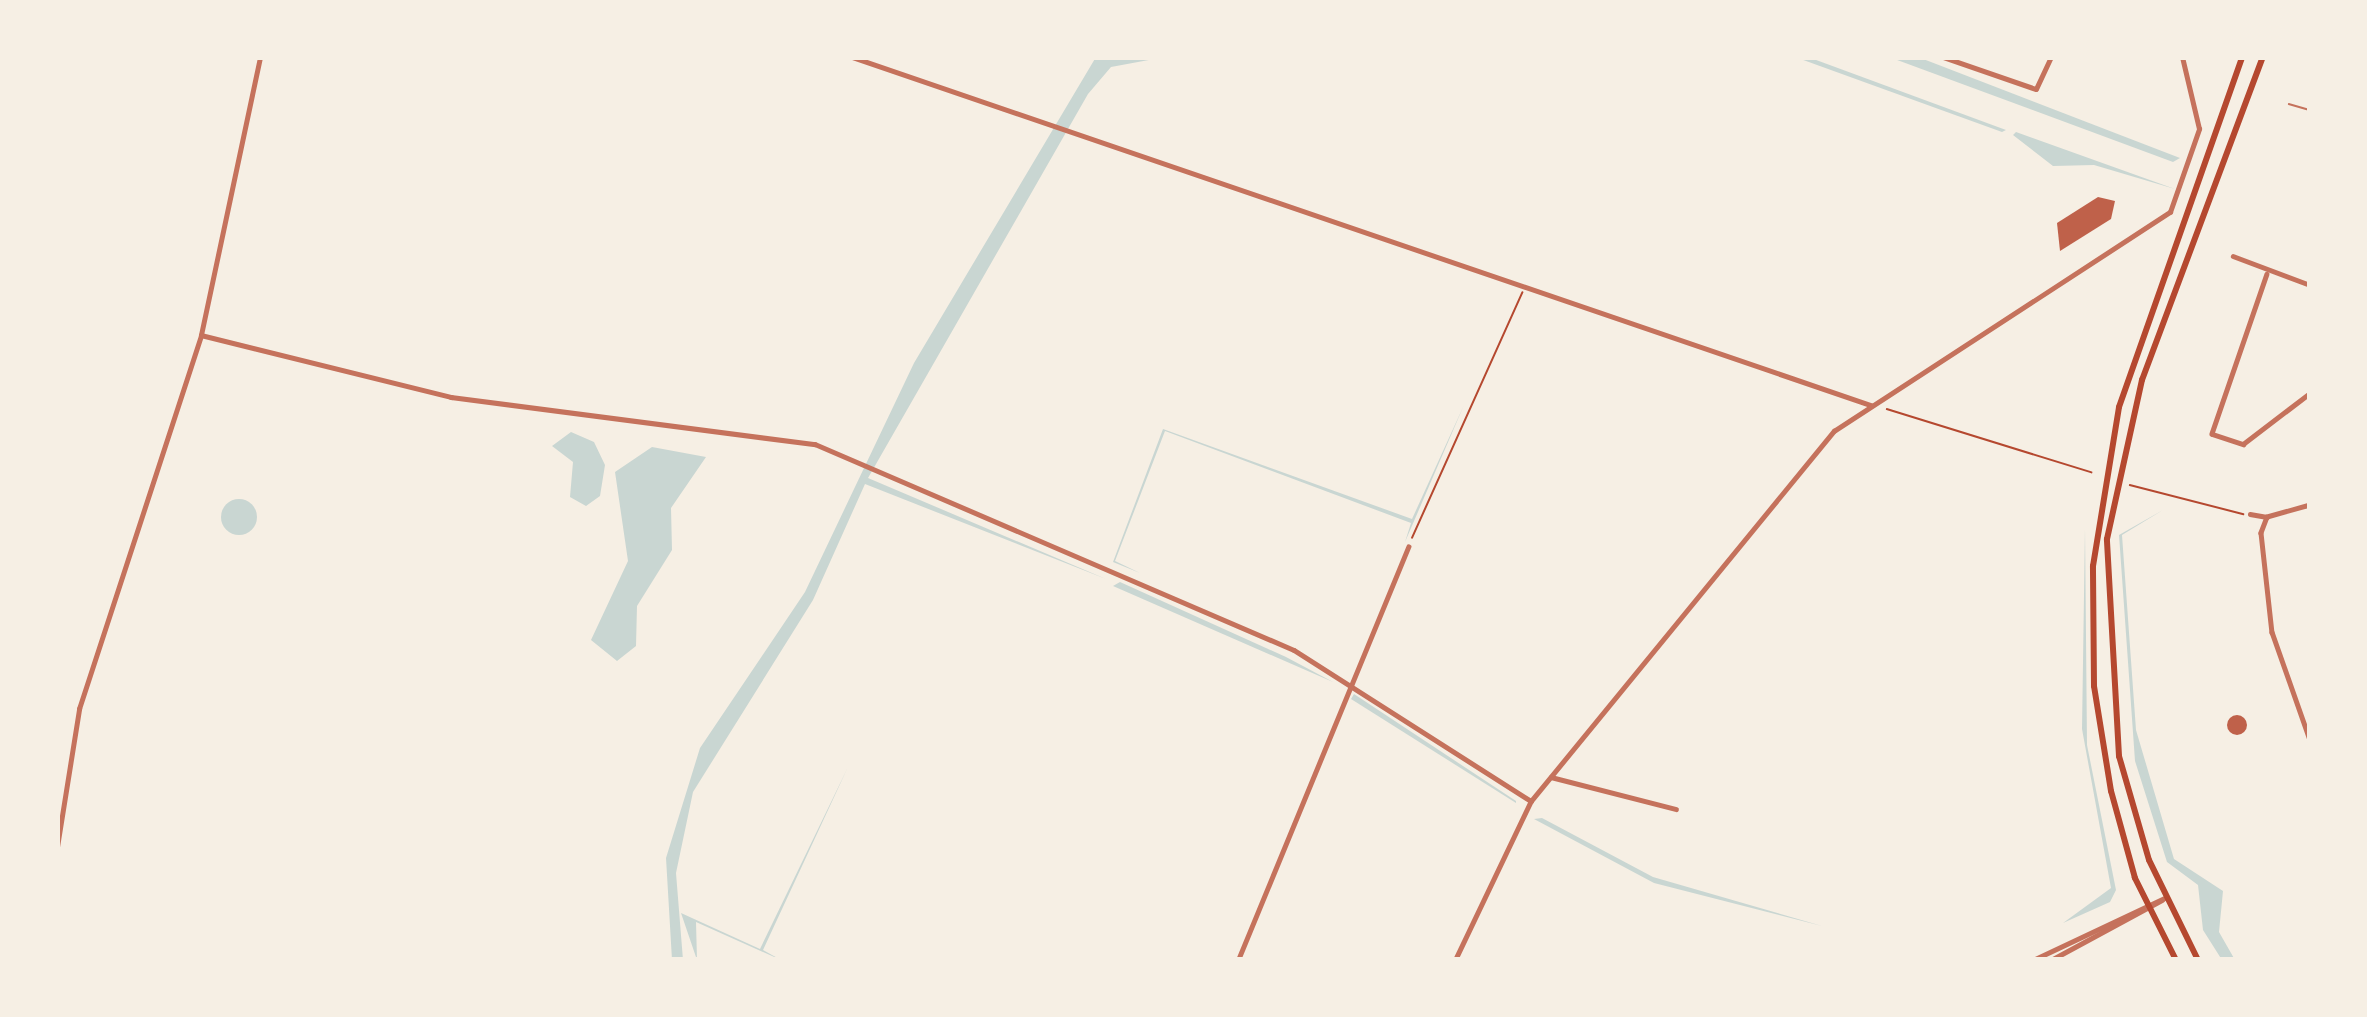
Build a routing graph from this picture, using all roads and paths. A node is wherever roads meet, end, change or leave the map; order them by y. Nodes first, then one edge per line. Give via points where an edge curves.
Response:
1 (260, 57) edge
2 (852, 57) edge
3 (1943, 57) edge
4 (2050, 57) edge
5 (2182, 57) edge
6 (2242, 57) edge
7 (2263, 57) edge
8 (2289, 104) dead end
9 (2310, 110) edge
10 (2310, 154) edge
11 (2310, 190) edge
12 (2233, 256) dead end
13 (2267, 274) junction
14 (2310, 285) edge
15 (1523, 290) junction
16 (201, 335) junction
17 (2310, 393) edge
18 (1871, 405) junction
19 (2091, 472) dead end
20 (2130, 485) dead end
21 (2310, 505) edge
22 (2250, 514) joint
23 (2267, 517) junction
24 (1408, 547) joint
25 (1349, 681) junction
26 (2310, 740) edge
27 (1551, 777) junction
28 (1531, 801) junction
29 (1676, 808) dead end
30 (57, 848) edge
31 (2165, 898) junction
32 (2144, 900) junction
33 (2150, 911) junction
34 (1238, 960) edge
35 (1455, 960) edge
36 (2033, 960) edge
37 (2051, 960) edge
38 (2176, 960) edge
39 (2198, 960) edge

1 - 16 street
2 - 15 street
3 - 4 street via 2036,89
5 - 18 street via 2199,139 2163,220
6 - 32 main road via 2119,407 2098,509 2096,708
7 - 31 main road via 2142,380 2108,538 2114,735
8 - 9 lane
10 - 11 street
12 - 13 street
13 - 14 street
13 - 17 street via 2212,434 2243,444
15 - 18 street
15 - 24 path
16 - 25 street via 451,397 784,438 877,468
16 - 30 street via 79,709
18 - 19 path
18 - 27 street via 1834,431
20 - 22 path
21 - 23 street
22 - 23 street
23 - 26 street via 2267,610
24 - 25 street
25 - 28 street
25 - 34 street
27 - 28 street
27 - 29 street
28 - 35 street
31 - 32 street
31 - 33 street
31 - 39 main road
32 - 33 main road
32 - 36 street
33 - 37 street
33 - 38 main road

